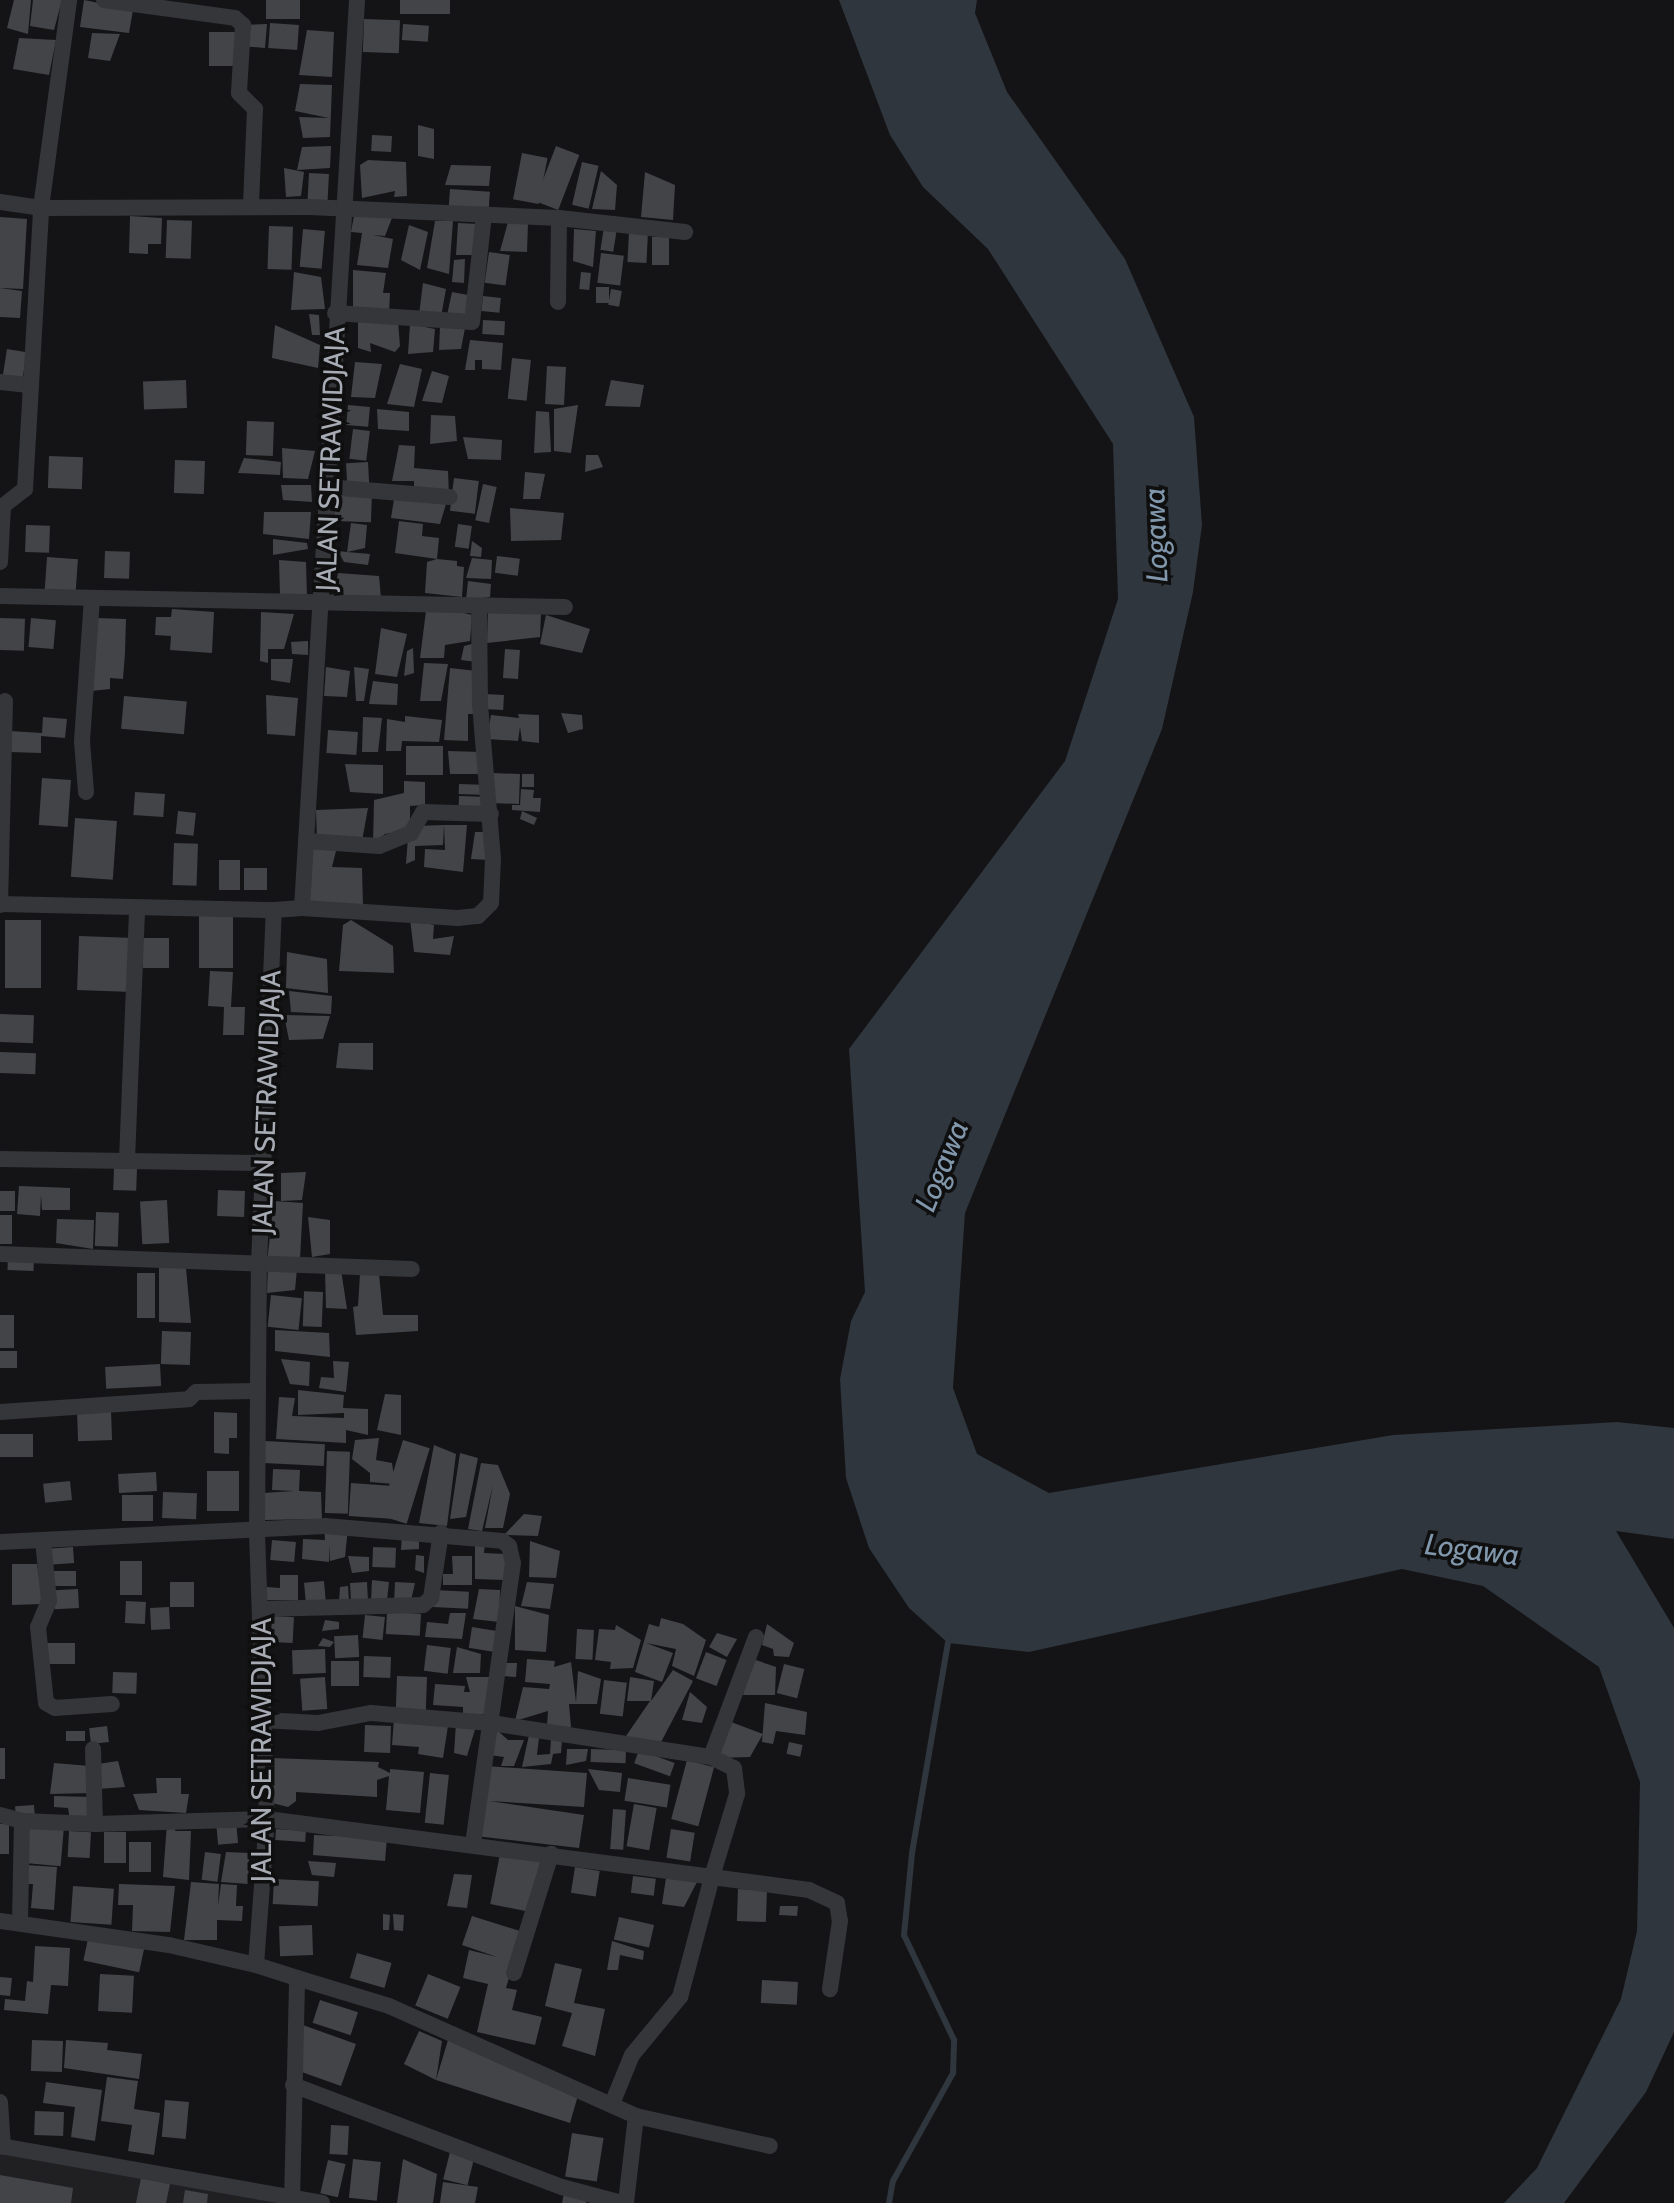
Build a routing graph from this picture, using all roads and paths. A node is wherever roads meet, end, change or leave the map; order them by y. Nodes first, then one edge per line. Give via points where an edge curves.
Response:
1 (69, 0) edge
2 (104, 0) edge
3 (357, 0) edge
4 (204, 6) edge
5 (0, 202) edge
6 (251, 206) junction
7 (41, 208) junction
8 (342, 208) junction
9 (484, 215) junction
10 (559, 218) junction
11 (685, 232) dead end
12 (558, 302) dead end
13 (335, 313) junction
14 (0, 382) edge
15 (31, 385) junction
16 (328, 487) junction
17 (450, 497) dead end
18 (0, 562) edge
19 (0, 596) edge
20 (92, 598) junction
21 (324, 605) junction
22 (479, 606) junction
23 (565, 607) dead end
24 (5, 701) dead end
25 (86, 792) dead end
26 (491, 814) junction
27 (306, 841) junction
28 (0, 904) edge
29 (137, 908) junction
30 (302, 908) junction
31 (274, 910) junction
32 (0, 1159) edge
33 (127, 1160) junction
34 (266, 1163) junction
35 (0, 1254) edge
36 (259, 1264) junction
37 (412, 1269) dead end
38 (258, 1391) junction
39 (0, 1412) edge
40 (257, 1532) junction
41 (441, 1533) junction
42 (43, 1540) junction
43 (0, 1542) edge
44 (261, 1609) junction
45 (756, 1637) dead end
46 (112, 1704) dead end
47 (262, 1720) junction
48 (491, 1723) junction
49 (93, 1749) dead end
50 (711, 1757) junction
51 (0, 1815) edge
52 (267, 1819) junction
53 (22, 1821) junction
54 (95, 1824) junction
55 (473, 1843) junction
56 (551, 1854) junction
57 (712, 1877) junction
58 (0, 1921) edge
59 (20, 1922) junction
60 (256, 1965) junction
61 (514, 1973) dead end
62 (297, 1978) junction
63 (830, 1989) dead end
64 (293, 2085) junction
65 (0, 2102) edge
66 (612, 2104) junction
67 (636, 2116) junction
68 (770, 2146) dead end
69 (2, 2147) edge
70 (292, 2198) edge
71 (322, 2203) edge
72 (624, 2203) edge

1 - 7 street
2 - 4 street
3 - 8 street, JALAN SETRAWIDJAJA
4 - 6 street via 243,25 239,93 255,109
5 - 7 street
6 - 7 street
6 - 8 street
7 - 15 street
8 - 9 street
8 - 13 street, JALAN SETRAWIDJAJA
9 - 10 street
9 - 13 street via 472,322
10 - 11 street
10 - 12 street
13 - 16 street, JALAN SETRAWIDJAJA
14 - 15 street
15 - 18 street via 25,493 3,506
16 - 17 street
16 - 21 street, JALAN SETRAWIDJAJA
19 - 20 street
20 - 21 street
20 - 25 street via 82,741
21 - 22 street
21 - 27 street, JALAN SETRAWIDJAJA
22 - 23 street
22 - 26 street via 480,703
24 - 28 street
26 - 27 street via 423,812 411,833 379,846
26 - 30 street via 491,903 478,916
27 - 30 street, JALAN SETRAWIDJAJA
28 - 29 street
29 - 31 street
29 - 33 street
30 - 31 street
31 - 34 street, JALAN SETRAWIDJAJA
32 - 33 street
33 - 34 street
34 - 36 street, JALAN SETRAWIDJAJA
35 - 36 street
36 - 37 street
36 - 38 street, JALAN SETRAWIDJAJA
38 - 39 street via 196,1392 189,1399
38 - 40 street, JALAN SETRAWIDJAJA
40 - 41 street via 325,1526
40 - 42 street
40 - 44 street, JALAN SETRAWIDJAJA
41 - 44 street via 431,1598 423,1605
41 - 48 street via 491,1537 509,1546 512,1554
42 - 43 street
42 - 46 street via 49,1601 38,1627 46,1703 55,1708
44 - 47 street, JALAN SETRAWIDJAJA
45 - 50 street
47 - 48 street via 318,1723 371,1713
47 - 52 street, JALAN SETRAWIDJAJA
48 - 50 street
48 - 55 street
49 - 54 street
50 - 57 street via 734,1768 737,1794
51 - 53 street
52 - 54 street
52 - 55 street
52 - 60 street, JALAN SETRAWIDJAJA
53 - 54 street
53 - 59 street
55 - 56 street
56 - 57 street
56 - 61 street
57 - 63 street via 809,1890 837,1903 840,1921
57 - 66 street via 680,1997 632,2055
58 - 59 street
59 - 60 street
60 - 62 street
62 - 64 street
62 - 66 street via 389,2006
64 - 70 street
64 - 72 street via 562,2187
65 - 69 street
66 - 67 street
67 - 68 street
67 - 72 street
69 - 70 street
70 - 71 street

